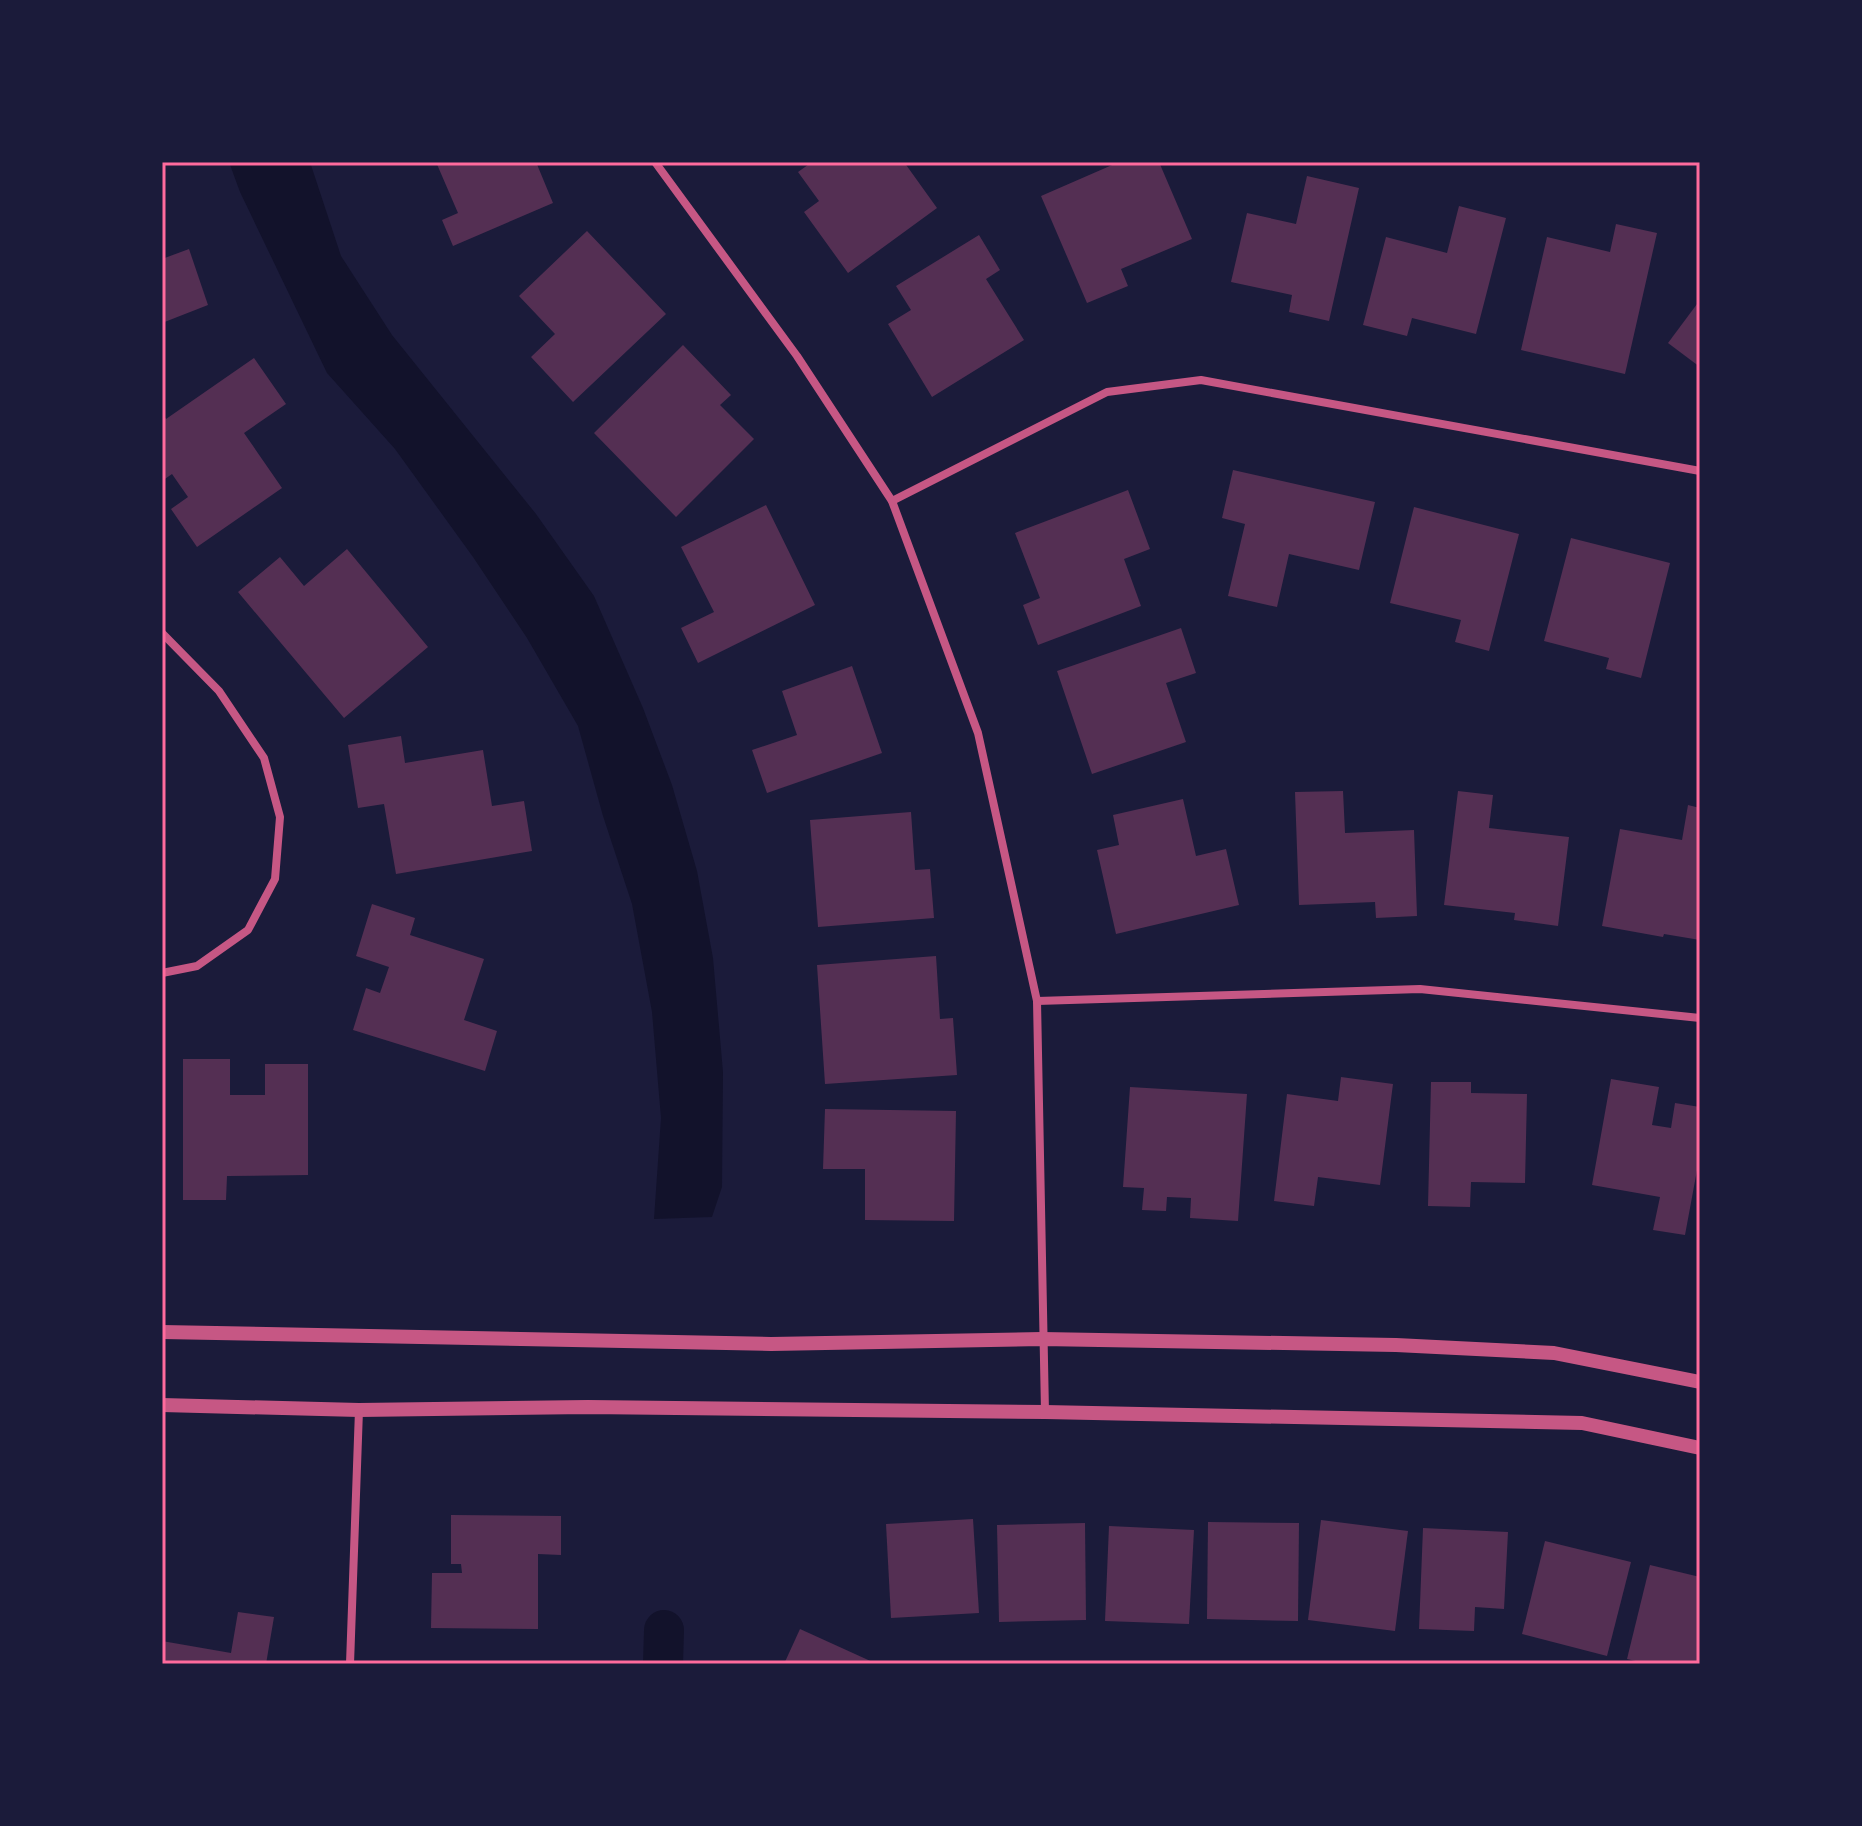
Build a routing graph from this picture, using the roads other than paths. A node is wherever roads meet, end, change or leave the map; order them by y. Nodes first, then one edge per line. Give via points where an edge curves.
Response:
1 (655, 162) edge
2 (1700, 471) edge
3 (892, 501) junction
4 (162, 633) edge
5 (162, 973) edge
6 (1037, 1001) junction
7 (1700, 1018) edge
8 (162, 1332) edge
9 (1042, 1339) junction
10 (1700, 1382) edge
11 (162, 1405) edge
12 (359, 1410) junction
13 (1045, 1412) junction
14 (1700, 1448) edge
15 (350, 1664) edge

1 - 3 street via 797,356
2 - 3 street via 1201,380 1107,392
3 - 6 street via 978,733
4 - 5 street via 219,691 264,758 280,817 275,879 248,930 197,966
6 - 7 street via 1420,989
6 - 9 street
8 - 9 street via 771,1344
9 - 10 street via 1554,1353
9 - 13 street
11 - 12 street
12 - 13 street
12 - 15 street
13 - 14 street via 1582,1423

